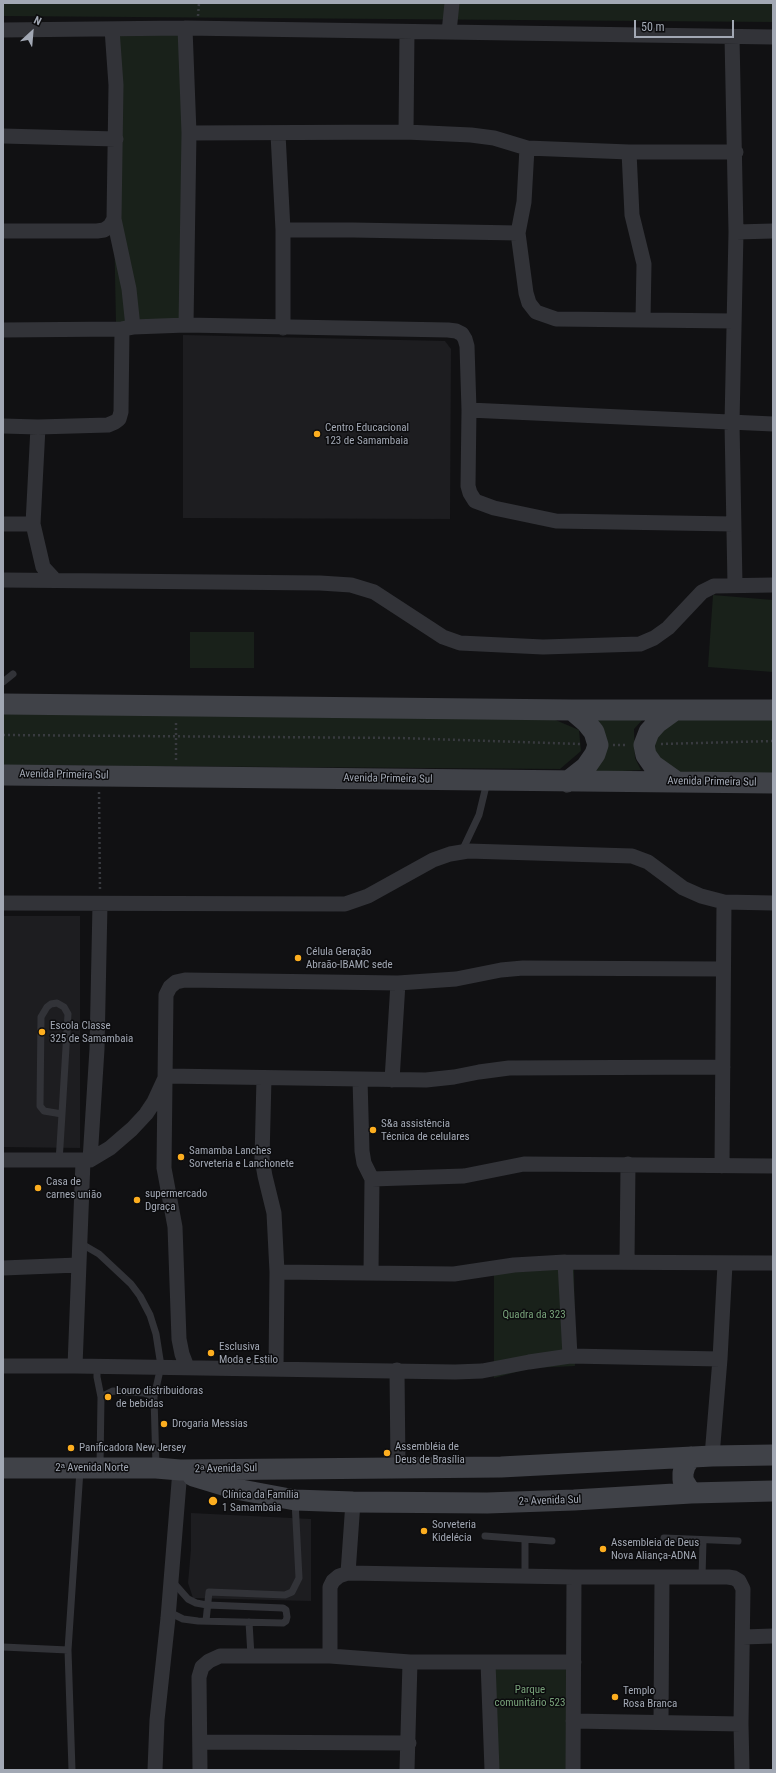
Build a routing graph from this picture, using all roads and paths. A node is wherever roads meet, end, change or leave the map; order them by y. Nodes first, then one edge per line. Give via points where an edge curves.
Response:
1 (452, 3) edge
2 (185, 28) junction
3 (112, 29) junction
4 (3, 30) edge
5 (406, 32) junction
6 (450, 32) junction
7 (732, 37) junction
8 (773, 37) edge
9 (406, 132) junction
10 (189, 133) junction
11 (278, 134) junction
12 (3, 136) edge
13 (116, 139) junction
14 (527, 148) junction
15 (629, 152) junction
16 (736, 152) junction
17 (114, 219) junction
18 (283, 230) junction
19 (3, 231) edge
20 (773, 231) edge
21 (736, 232) junction
22 (518, 233) junction
23 (643, 320) junction
24 (734, 321) junction
25 (186, 325) junction
26 (128, 328) junction
27 (283, 328) junction
28 (3, 330) edge
29 (469, 410) junction
30 (732, 423) junction
31 (773, 424) edge
32 (3, 426) edge
33 (38, 427) junction
34 (3, 524) edge
35 (33, 524) junction
36 (733, 524) junction
37 (3, 580) edge
38 (55, 580) junction
39 (734, 585) junction
40 (773, 585) edge
41 (14, 674) dead end
42 (3, 682) edge
43 (3, 704) edge
44 (177, 706) junction
45 (572, 710) junction
46 (675, 710) junction
47 (773, 710) edge
48 (3, 735) edge
49 (176, 737) junction
50 (773, 741) edge
51 (598, 744) junction
52 (644, 745) junction
53 (3, 775) edge
54 (99, 776) junction
55 (176, 776) junction
56 (488, 780) junction
57 (568, 782) junction
58 (677, 782) junction
59 (773, 783) edge
60 (462, 852) junction
61 (724, 902) junction
62 (3, 903) edge
63 (773, 903) edge
64 (100, 904) junction
65 (723, 969) junction
66 (398, 983) junction
67 (723, 1067) junction
68 (166, 1076) junction
69 (264, 1078) junction
70 (360, 1079) junction
71 (392, 1080) junction
72 (62, 1114) junction
73 (3, 1160) edge
74 (59, 1161) junction
75 (86, 1161) junction
76 (628, 1164) junction
77 (722, 1166) junction
78 (773, 1166) edge
79 (372, 1179) junction
80 (79, 1242) junction
81 (565, 1262) junction
82 (627, 1262) junction
83 (773, 1263) edge
84 (725, 1264) junction
85 (78, 1265) junction
86 (3, 1268) edge
87 (277, 1272) junction
88 (371, 1274) junction
89 (570, 1356) junction
90 (720, 1359) junction
91 (3, 1366) edge
92 (75, 1366) junction
93 (97, 1366) junction
94 (161, 1366) junction
95 (188, 1367) junction
96 (276, 1368) junction
97 (397, 1370) junction
98 (101, 1397) junction
99 (154, 1397) junction
100 (773, 1455) edge
101 (712, 1456) junction
102 (691, 1457) junction
103 (398, 1467) junction
104 (3, 1468) edge
105 (80, 1468) junction
106 (100, 1468) junction
107 (156, 1468) junction
108 (180, 1470) junction
109 (773, 1491) edge
110 (692, 1493) junction
111 (295, 1500) junction
112 (353, 1502) junction
113 (484, 1536) dead end
114 (664, 1538) dead end
115 (525, 1539) junction
116 (552, 1541) dead end
117 (703, 1541) junction
118 (738, 1541) dead end
119 (348, 1573) junction
120 (525, 1576) junction
121 (574, 1577) junction
122 (702, 1577) junction
123 (662, 1578) junction
124 (171, 1581) junction
125 (207, 1605) junction
126 (168, 1612) junction
127 (206, 1621) junction
128 (249, 1622) junction
129 (773, 1636) edge
130 (743, 1637) junction
131 (3, 1647) edge
132 (68, 1650) junction
133 (251, 1656) junction
134 (330, 1656) junction
135 (410, 1662) junction
136 (488, 1662) junction
137 (574, 1662) junction
138 (573, 1721) junction
139 (661, 1722) junction
140 (741, 1724) junction
141 (200, 1742) junction
142 (408, 1743) junction
143 (72, 1770) edge
144 (155, 1770) edge
145 (200, 1770) edge
146 (407, 1770) edge
147 (492, 1770) edge
148 (573, 1770) edge
149 (742, 1770) edge

1 - 6 street
2 - 3 street
2 - 5 street
2 - 10 street
3 - 4 street
3 - 13 street
5 - 6 street
5 - 9 street
6 - 7 street
7 - 8 street
7 - 16 street
9 - 11 street
9 - 14 street via 494,138
10 - 11 street
10 - 25 street
11 - 18 street
12 - 13 street
13 - 17 street
14 - 15 street
14 - 22 street via 524,202
15 - 16 street
15 - 23 street via 632,215 644,264
16 - 21 street
17 - 19 street via 110,226 97,231
17 - 26 street via 129,289
18 - 22 street
18 - 27 street
20 - 21 street
21 - 24 street
22 - 23 street via 526,293 529,303 536,312 556,319
23 - 24 street
24 - 30 street
25 - 26 street
25 - 27 street
26 - 28 street
26 - 33 street via 119,419 108,425
27 - 29 street via 456,331 462,334 467,346
29 - 30 street
29 - 36 street via 468,486 475,501 484,505 556,521
30 - 31 street
30 - 36 street
32 - 33 street
33 - 35 street
34 - 35 street
35 - 38 street via 43,567
36 - 39 street
37 - 38 street
38 - 39 street via 320,582 351,585 374,592 443,637 460,643 528,647 640,644 668,628 702,592 714,586
39 - 40 street
41 - 42 lane
43 - 44 street
44 - 45 street
44 - 49 path
45 - 46 street
45 - 51 street via 594,732
46 - 47 street
46 - 52 street via 649,732
48 - 49 path
49 - 51 path via 400,738
49 - 55 path
50 - 52 path
51 - 52 path
51 - 57 street via 586,766
52 - 58 street via 646,755 653,765
53 - 54 street, Avenida Primeira Sul
54 - 55 street, Avenida Primeira Sul
54 - 64 path
55 - 56 street, Avenida Primeira Sul
56 - 57 street, Avenida Primeira Sul
56 - 60 lane via 479,815
57 - 58 street, Avenida Primeira Sul
58 - 59 street, Avenida Primeira Sul
60 - 61 street via 468,850 632,856 648,862 683,888
60 - 64 street via 433,860 368,896 345,904
61 - 63 street
61 - 65 street
62 - 64 street
64 - 75 street via 97,1049
65 - 66 street via 523,968 456,979
65 - 67 street
66 - 68 street via 185,980 176,982 166,995
66 - 71 street
67 - 71 street via 509,1068 426,1080
67 - 77 street
68 - 69 street
68 - 75 street via 154,1102 132,1129 110,1148
68 - 95 street via 164,1168 175,1227 179,1339
69 - 70 street
69 - 87 street via 262,1160 274,1213
70 - 71 street
70 - 79 street via 362,1152
72 - 72 lane via 68,1014 64,1007 51,1004 41,1017 40,1106 44,1111
72 - 74 lane
73 - 74 street
74 - 75 street
75 - 80 street
76 - 77 street
76 - 79 street via 524,1164 464,1176
76 - 82 street
77 - 78 street
79 - 88 street
80 - 85 street
80 - 94 lane via 99,1254 140,1296 156,1334
81 - 82 street
81 - 88 street via 514,1265 454,1274
81 - 89 street
82 - 84 street
83 - 84 street
84 - 90 street
85 - 86 street
85 - 92 street
87 - 88 street
87 - 96 street
89 - 90 street
89 - 97 street via 482,1371
90 - 101 street
91 - 92 street
92 - 93 street
93 - 94 street
93 - 98 lane
94 - 95 street
94 - 99 lane
95 - 96 street
96 - 97 street
97 - 103 street
98 - 99 lane via 112,1391 144,1393
98 - 106 lane
99 - 107 lane
100 - 101 street, 2ᵃ Avenida Sul
101 - 102 street, 2ᵃ Avenida Sul
102 - 103 street, 2ᵃ Avenida Sul via 501,1467
102 - 110 street via 683,1473 683,1480
103 - 108 street, 2ᵃ Avenida Sul
104 - 105 street, 2ᵃ Avenida Norte
105 - 106 street, 2ᵃ Avenida Norte
105 - 132 lane
106 - 107 street, 2ᵃ Avenida Norte
107 - 108 street, 2ᵃ Avenida Norte
108 - 111 street, 2ᵃ Avenida Sul via 194,1477 236,1489
108 - 124 street
109 - 110 street, 2ᵃ Avenida Sul
110 - 112 street, 2ᵃ Avenida Sul via 487,1503
111 - 112 street, 2ᵃ Avenida Sul
111 - 125 lane via 299,1578 292,1592 285,1595 209,1592
112 - 119 street
113 - 115 lane
114 - 117 lane
115 - 116 lane
115 - 120 lane
117 - 118 lane
117 - 122 lane
119 - 120 street
119 - 134 street via 339,1576 330,1587
120 - 121 street
121 - 123 street
121 - 137 street
122 - 123 street
122 - 130 street via 728,1577 742,1585
123 - 139 street
124 - 125 lane via 188,1599
124 - 126 street
125 - 127 lane
125 - 128 lane via 286,1610 287,1618 282,1623
126 - 127 lane via 183,1619
126 - 144 street via 157,1720
127 - 128 lane
128 - 133 lane
129 - 130 street
130 - 140 street
131 - 132 lane
132 - 143 lane
133 - 134 street
133 - 141 street via 220,1656 202,1666 199,1677
134 - 135 street
135 - 136 street
135 - 142 street
136 - 137 street
136 - 147 street
137 - 138 street
138 - 139 street
138 - 148 street
139 - 140 street
140 - 149 street
141 - 142 street
141 - 145 street
142 - 146 street

